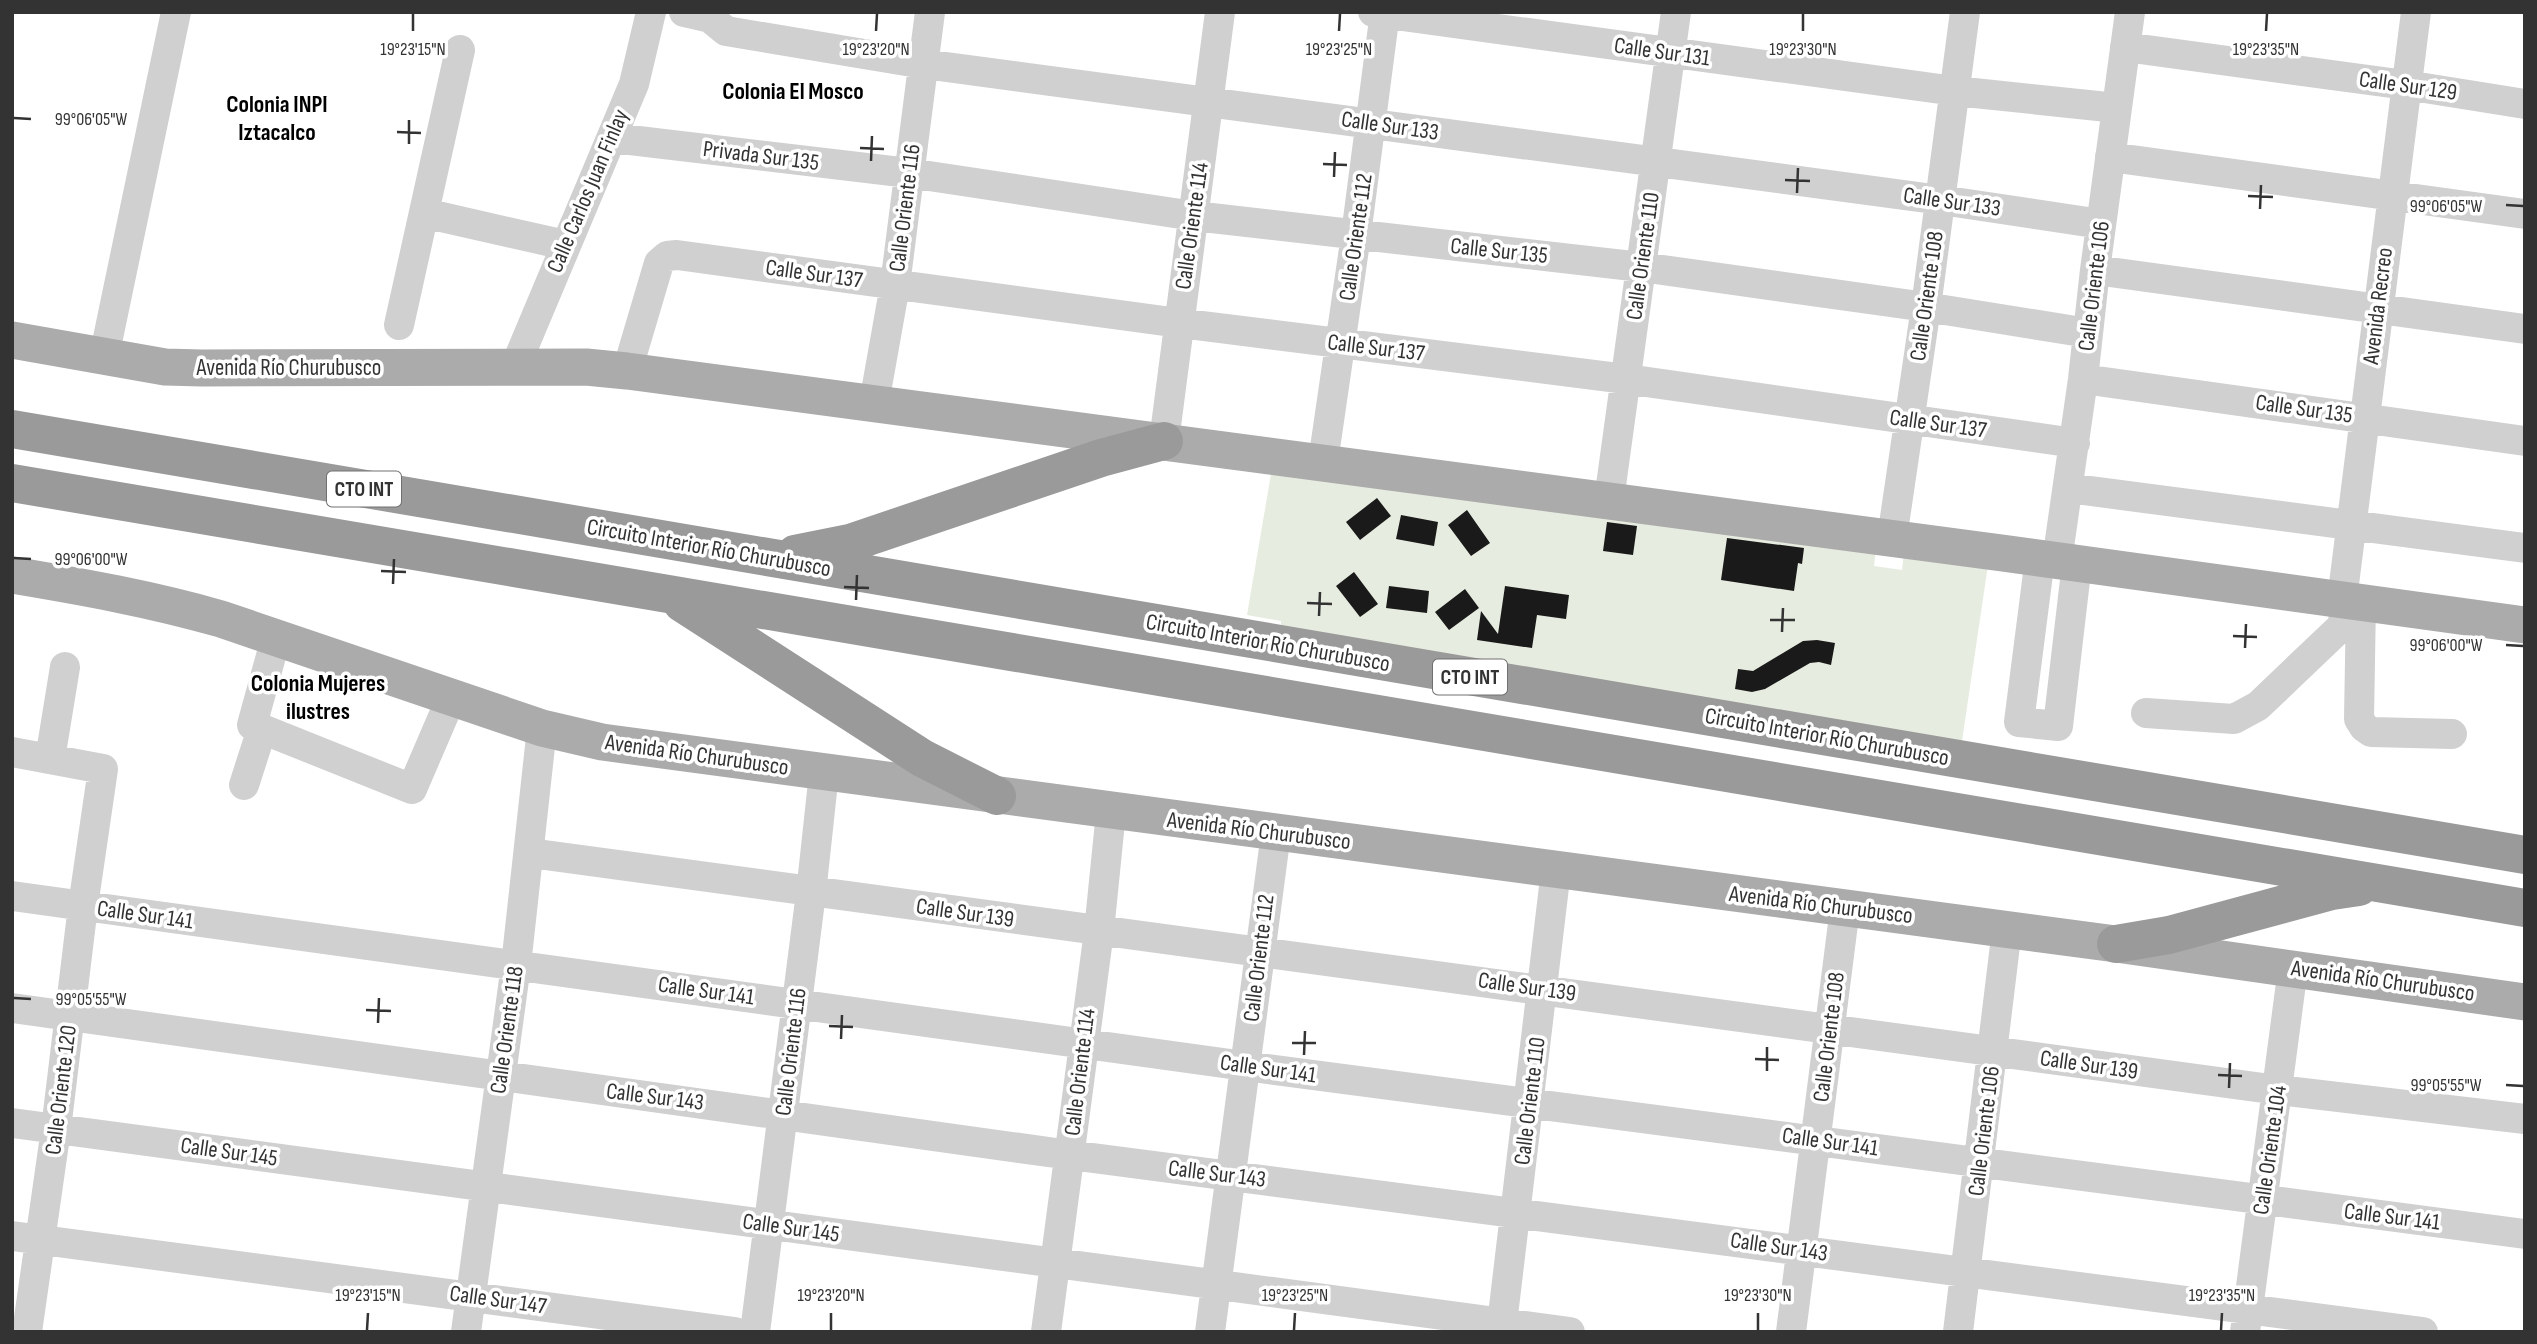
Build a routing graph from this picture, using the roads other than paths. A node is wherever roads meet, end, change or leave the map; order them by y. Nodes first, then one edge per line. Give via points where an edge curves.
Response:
1 (176, 12) edge
2 (652, 12) edge
3 (930, 12) edge
4 (1220, 12) edge
5 (1676, 12) edge
6 (1965, 12) edge
7 (2130, 12) edge
8 (2416, 12) edge
9 (1381, 13) edge
10 (702, 14) edge
11 (2125, 47) junction
12 (460, 50) dead end
13 (1671, 54) junction
14 (924, 64) junction
15 (2406, 85) junction
16 (1955, 92) junction
17 (1209, 103) junction
18 (2525, 104) edge
19 (2117, 108) junction
20 (1371, 123) junction
21 (613, 138) junction
22 (2110, 157) junction
23 (1655, 163) junction
24 (909, 173) junction
25 (2392, 196) junction
26 (1941, 200) junction
27 (424, 214) junction
28 (2525, 214) edge
29 (1194, 216) junction
30 (2101, 224) junction
31 (1356, 235) junction
32 (565, 245) junction
33 (1641, 267) junction
34 (2095, 270) junction
35 (895, 285) junction
36 (1926, 307) junction
37 (2378, 307) junction
38 (1179, 323) junction
39 (399, 325) dead end
40 (2525, 329) edge
41 (2088, 333) junction
42 (13, 341) edge
43 (1341, 344) junction
44 (103, 357) junction
45 (515, 367) junction
46 (627, 371) junction
47 (1626, 379) junction
48 (2084, 379) junction
49 (874, 403) junction
50 (2364, 417) junction
51 (1908, 421) junction
52 (12, 429) edge
53 (1164, 441) junction
54 (2525, 441) edge
55 (2075, 443) junction
56 (1323, 462) junction
57 (12, 483) edge
58 (2068, 488) junction
59 (1609, 500) junction
60 (2351, 524) junction
61 (1892, 538) junction
62 (2525, 548) edge
63 (767, 558) junction
64 (2058, 561) junction
65 (12, 575) edge
66 (668, 594) junction
67 (2351, 601) junction
68 (2525, 625) edge
69 (276, 638) junction
70 (65, 667) dead end
71 (452, 696) junction
72 (2146, 713) dead end
73 (257, 727) junction
74 (542, 728) junction
75 (2452, 734) dead end
76 (12, 752) edge
77 (50, 759) junction
78 (824, 773) junction
79 (244, 785) dead end
80 (997, 796) junction
81 (1111, 812) junction
82 (1276, 833) junction
83 (530, 853) junction
84 (2525, 855) edge
85 (1556, 870) junction
86 (2385, 884) junction
87 (811, 892) junction
88 (12, 896) edge
89 (83, 906) junction
90 (1846, 908) junction
91 (2525, 908) edge
92 (2007, 929) junction
93 (1099, 931) junction
94 (2116, 944) junction
95 (1260, 952) junction
96 (516, 965) junction
97 (2293, 968) junction
98 (1543, 989) junction
99 (2525, 1002) edge
100 (797, 1003) junction
101 (12, 1008) edge
102 (70, 1016) junction
103 (1831, 1028) junction
104 (1084, 1043) junction
105 (1993, 1052) junction
106 (1245, 1066) junction
107 (500, 1077) junction
108 (2278, 1090) junction
109 (1530, 1103) junction
110 (782, 1114) junction
111 (2525, 1119) edge
112 (12, 1123) edge
113 (56, 1129) junction
114 (1816, 1140) junction
115 (1070, 1155) junction
116 (1980, 1162) junction
117 (1231, 1176) junction
118 (486, 1186) junction
119 (2263, 1201) junction
120 (1517, 1212) junction
121 (770, 1226) junction
122 (2525, 1234) edge
123 (26, 1238) edge
124 (1802, 1250) junction
125 (1055, 1263) junction
126 (1966, 1273) junction
127 (1216, 1283) junction
128 (470, 1296) junction
129 (2246, 1321) edge
130 (1502, 1327) edge
131 (27, 1332) edge
132 (466, 1332) edge
133 (734, 1332) edge
134 (755, 1332) edge
135 (1046, 1332) edge
136 (1210, 1332) edge
137 (1570, 1332) edge
138 (1791, 1332) edge
139 (1958, 1332) edge
140 (2423, 1332) edge

1 - 44 street
2 - 21 street, Calle Carlos Juan Finlay via 634,84
3 - 14 street, Calle Oriente 116
4 - 17 street, Calle Oriente 114
5 - 13 street, Calle Oriente 110
6 - 16 street, Calle Oriente 108
7 - 11 street, Calle Oriente 106
8 - 15 street, Avenida Recreo
9 - 13 street, Calle Sur 131
9 - 20 street, Calle Oriente 112
10 - 14 street, Calle Sur 133 via 726,31
11 - 15 street, Calle Sur 129
11 - 19 street, Calle Oriente 106
12 - 27 street
13 - 16 street, Calle Sur 131
13 - 23 street, Calle Oriente 110
14 - 17 street, Calle Sur 133
14 - 24 street, Calle Oriente 116
15 - 18 street, Calle Sur 129
15 - 25 street, Avenida Recreo
16 - 19 street, Calle Sur 131
16 - 26 street, Calle Oriente 108
17 - 20 street, Calle Sur 133
17 - 29 street, Calle Oriente 114
19 - 22 street, Calle Oriente 106
20 - 23 street, Calle Sur 133
20 - 31 street, Calle Oriente 112
21 - 24 street, Privada Sur 135
21 - 32 street, Calle Carlos Juan Finlay
22 - 25 street
22 - 30 street, Calle Oriente 106
23 - 26 street, Calle Sur 133
23 - 33 street, Calle Oriente 110
24 - 29 street, Calle Sur 135
24 - 35 street, Calle Oriente 116
25 - 28 street
25 - 37 street, Avenida Recreo
26 - 30 street, Calle Sur 133
26 - 36 street, Calle Oriente 108
27 - 32 street
27 - 39 street
29 - 31 street, Calle Sur 135
29 - 38 street, Calle Oriente 114
30 - 34 street, Calle Oriente 106
31 - 33 street, Calle Sur 135
31 - 43 street, Calle Oriente 112
32 - 45 street, Calle Carlos Juan Finlay
33 - 36 street, Calle Sur 135
33 - 47 street, Calle Oriente 110
34 - 37 street
34 - 41 street, Calle Oriente 106
35 - 38 street, Calle Sur 137
35 - 46 street, Calle Sur 137 via 667,256 659,263
35 - 49 street, Calle Oriente 116
36 - 41 street, Calle Sur 135
36 - 51 street, Calle Oriente 108
37 - 40 street
37 - 50 street, Avenida Recreo
38 - 43 street, Calle Sur 137
38 - 53 street, Calle Oriente 114
41 - 48 street, Calle Oriente 106
42 - 44 main road, Avenida Río Churubusco
43 - 47 street, Calle Sur 137
43 - 56 street, Calle Oriente 112
44 - 45 main road, Avenida Río Churubusco via 202,368
45 - 46 main road, Avenida Río Churubusco
46 - 49 main road, Avenida Río Churubusco
47 - 51 street, Calle Sur 137
47 - 59 street, Calle Oriente 110
48 - 50 street, Calle Sur 135
48 - 55 street, Calle Oriente 106
49 - 53 main road, Avenida Río Churubusco
50 - 54 street, Calle Sur 135
50 - 60 street, Avenida Recreo
51 - 55 street, Calle Sur 137
51 - 61 street, Calle Oriente 108
52 - 63 highway, Circuito Interior Río Churubusco / CTO INT
53 - 56 main road, Avenida Río Churubusco
53 - 63 highway via 850,543
55 - 58 street, Calle Oriente 106
56 - 59 main road, Avenida Río Churubusco
57 - 66 highway, CTO INT
58 - 60 street
58 - 64 street, Calle Oriente 106
59 - 61 main road, Avenida Río Churubusco
60 - 62 street
60 - 67 street, Avenida Recreo
61 - 64 main road, Avenida Río Churubusco
63 - 84 highway, Circuito Interior Río Churubusco / CTO INT
64 - 67 main road, Avenida Río Churubusco
65 - 69 main road, Avenida Río Churubusco via 154,601
66 - 80 highway via 922,758
66 - 86 highway, CTO INT
67 - 68 main road, Avenida Río Churubusco
67 - 72 street via 2342,626 2245,715 2234,719
67 - 75 street via 2359,719 2364,727 2371,732
69 - 71 main road, Avenida Río Churubusco
69 - 73 street
70 - 77 street
71 - 73 street via 412,789
71 - 74 main road, Avenida Río Churubusco
73 - 79 street
74 - 78 main road, Avenida Río Churubusco via 602,742
74 - 83 street, Calle Oriente 118
76 - 77 street
77 - 89 street, Calle Oriente 120 via 103,769
78 - 80 main road, Avenida Río Churubusco
78 - 87 street, Calle Oriente 116
80 - 81 main road, Avenida Río Churubusco
81 - 82 main road, Avenida Río Churubusco
81 - 93 street, Calle Oriente 114
82 - 85 main road, Avenida Río Churubusco
82 - 95 street, Calle Oriente 112
83 - 87 street, Calle Sur 139
83 - 96 street, Calle Oriente 118
85 - 90 main road, Avenida Río Churubusco
85 - 98 street, Calle Oriente 110
86 - 91 highway, CTO INT
86 - 94 highway via 2332,891
87 - 93 street, Calle Sur 139
87 - 100 street, Calle Oriente 116
88 - 89 street, Calle Sur 141
89 - 96 street, Calle Sur 141
89 - 102 street, Calle Oriente 120
90 - 92 main road, Avenida Río Churubusco
90 - 103 street, Calle Oriente 108
92 - 94 main road, Avenida Río Churubusco
92 - 105 street, Calle Oriente 106
93 - 95 street, Calle Sur 139
93 - 104 street, Calle Oriente 114
94 - 97 main road, Avenida Río Churubusco
95 - 98 street, Calle Sur 139
95 - 106 street, Calle Oriente 112
96 - 100 street, Calle Sur 141
96 - 107 street, Calle Oriente 118
97 - 99 main road, Avenida Río Churubusco
97 - 108 street, Calle Oriente 104
98 - 103 street, Calle Sur 139
98 - 109 street, Calle Oriente 110
100 - 104 street, Calle Sur 141
100 - 110 street, Calle Oriente 116
101 - 102 street, Calle Sur 143
102 - 107 street, Calle Sur 143
102 - 113 street, Calle Oriente 120
103 - 105 street, Calle Sur 139
103 - 114 street, Calle Oriente 108
104 - 106 street, Calle Sur 141
104 - 115 street, Calle Oriente 114
105 - 108 street, Calle Sur 139
105 - 116 street, Calle Oriente 106
106 - 109 street, Calle Sur 141
106 - 117 street, Calle Oriente 112
107 - 110 street, Calle Sur 143
107 - 118 street, Calle Oriente 118
108 - 111 street, Calle Sur 139
108 - 119 street, Calle Oriente 104
109 - 114 street, Calle Sur 141
109 - 120 street, Calle Oriente 110
110 - 115 street, Calle Sur 143
110 - 121 street, Calle Oriente 116
112 - 113 street, Calle Sur 145
113 - 118 street, Calle Sur 145
113 - 123 street, Calle Oriente 120
114 - 116 street, Calle Sur 141
114 - 124 street, Calle Oriente 108
115 - 117 street, Calle Sur 143
115 - 125 street, Calle Oriente 114
116 - 119 street, Calle Sur 141
116 - 126 street, Calle Oriente 106
117 - 120 street, Calle Sur 143
117 - 127 street, Calle Oriente 112
118 - 121 street, Calle Sur 145
118 - 128 street, Calle Oriente 118
119 - 122 street, Calle Sur 141
119 - 129 street, Calle Oriente 104
120 - 124 street, Calle Sur 143
120 - 130 street, Calle Oriente 110
121 - 125 street, Calle Sur 145
121 - 134 street, Calle Oriente 116
123 - 128 street, Calle Sur 147
123 - 131 street, Calle Oriente 120
124 - 126 street, Calle Sur 143
124 - 138 street, Calle Oriente 108
125 - 127 street, Calle Sur 145
125 - 135 street, Calle Oriente 114
126 - 129 street, Calle Sur 143
126 - 139 street, Calle Oriente 106
127 - 130 street, Calle Sur 145
127 - 136 street, Calle Oriente 112
128 - 132 street, Calle Oriente 118
128 - 133 street, Calle Sur 147
129 - 140 street, Calle Sur 143
130 - 137 street, Calle Sur 145

